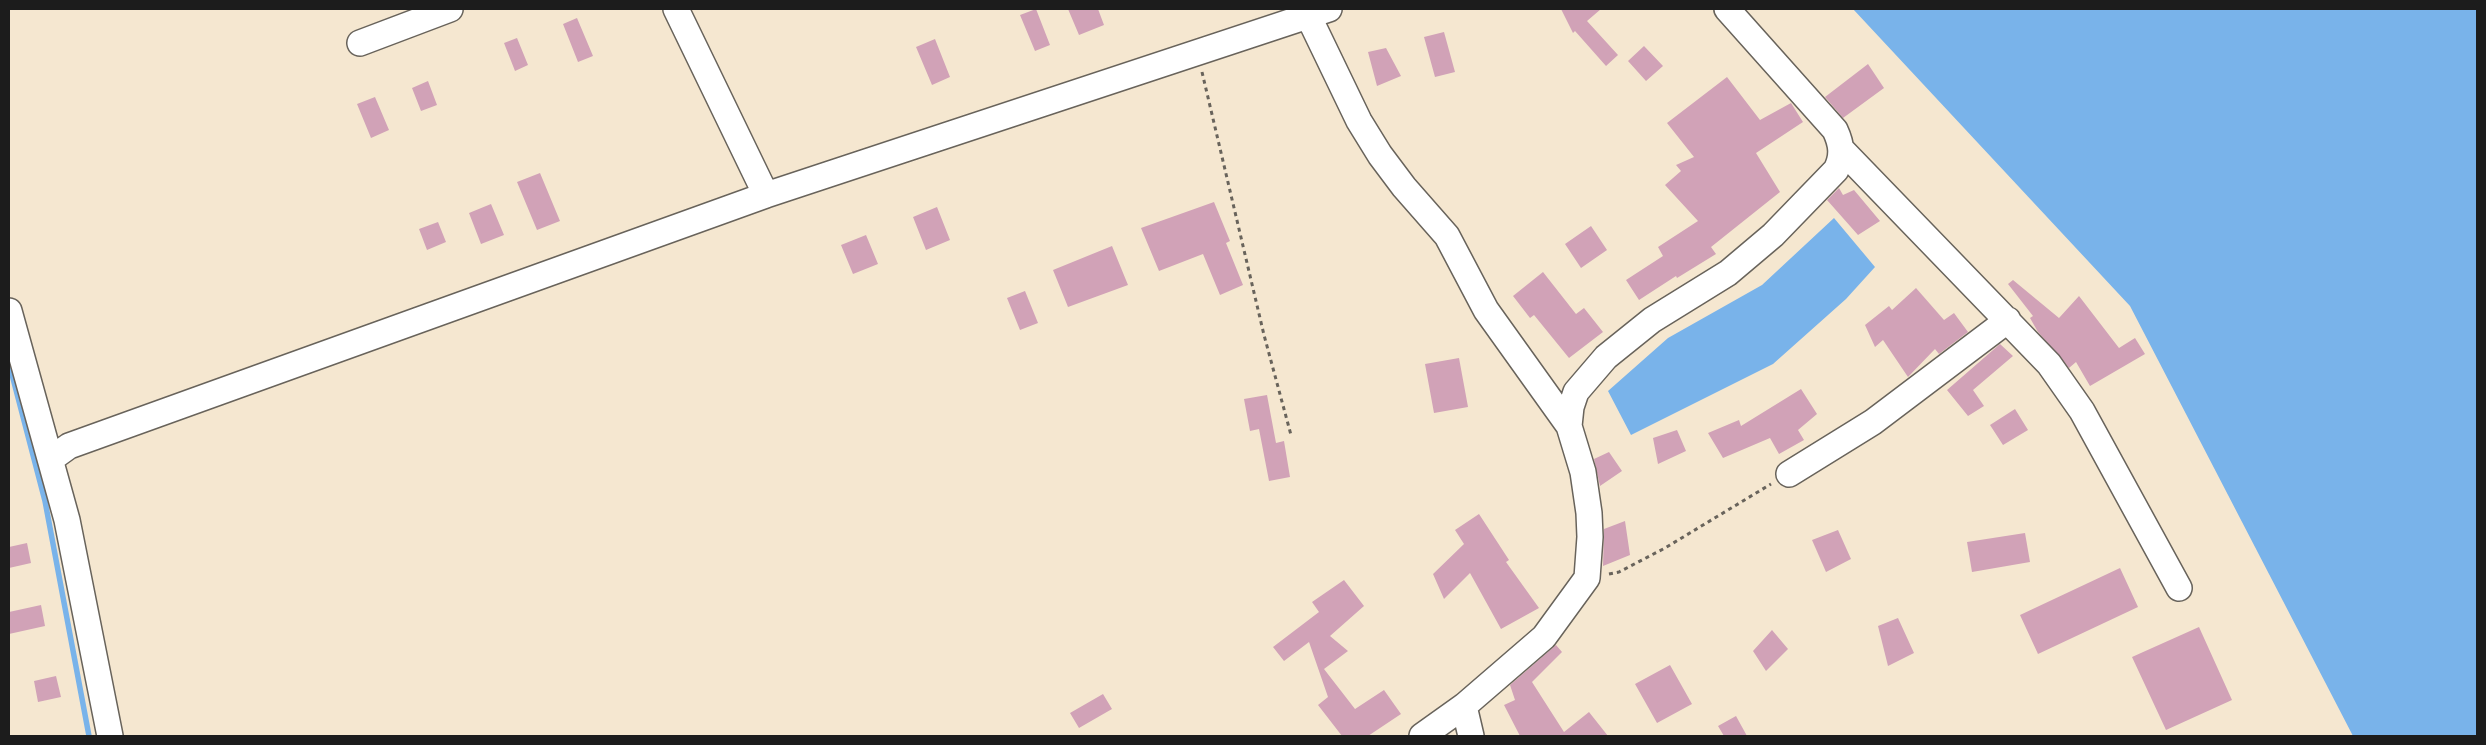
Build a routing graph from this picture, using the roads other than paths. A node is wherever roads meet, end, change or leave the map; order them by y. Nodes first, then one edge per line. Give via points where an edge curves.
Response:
1 (450, 9) edge
2 (676, 9) edge
3 (1728, 9) edge
4 (1314, 11) edge
5 (360, 43) dead end
6 (1842, 150) junction
7 (766, 195) junction
8 (9, 311) edge
9 (2008, 320) junction
10 (1569, 426) junction
11 (51, 459) junction
12 (1789, 474) road end
13 (2179, 588) dead end
14 (1464, 706) junction
15 (110, 736) edge
16 (1422, 736) edge
17 (1471, 736) edge

1 - 5 street
2 - 7 street
3 - 6 street via 1834,130
4 - 7 street
4 - 10 street via 1359,121 1404,187 1447,236 1486,310
6 - 9 street
6 - 10 street via 1836,170 1773,235 1728,273 1652,320 1606,357 1576,392
7 - 11 street via 69,446
8 - 11 street
9 - 12 street via 1873,422
9 - 13 street via 2049,364 2082,411
10 - 14 street via 1583,472 1589,513 1587,578 1544,637
11 - 15 street via 90,629
14 - 16 street
14 - 17 street

